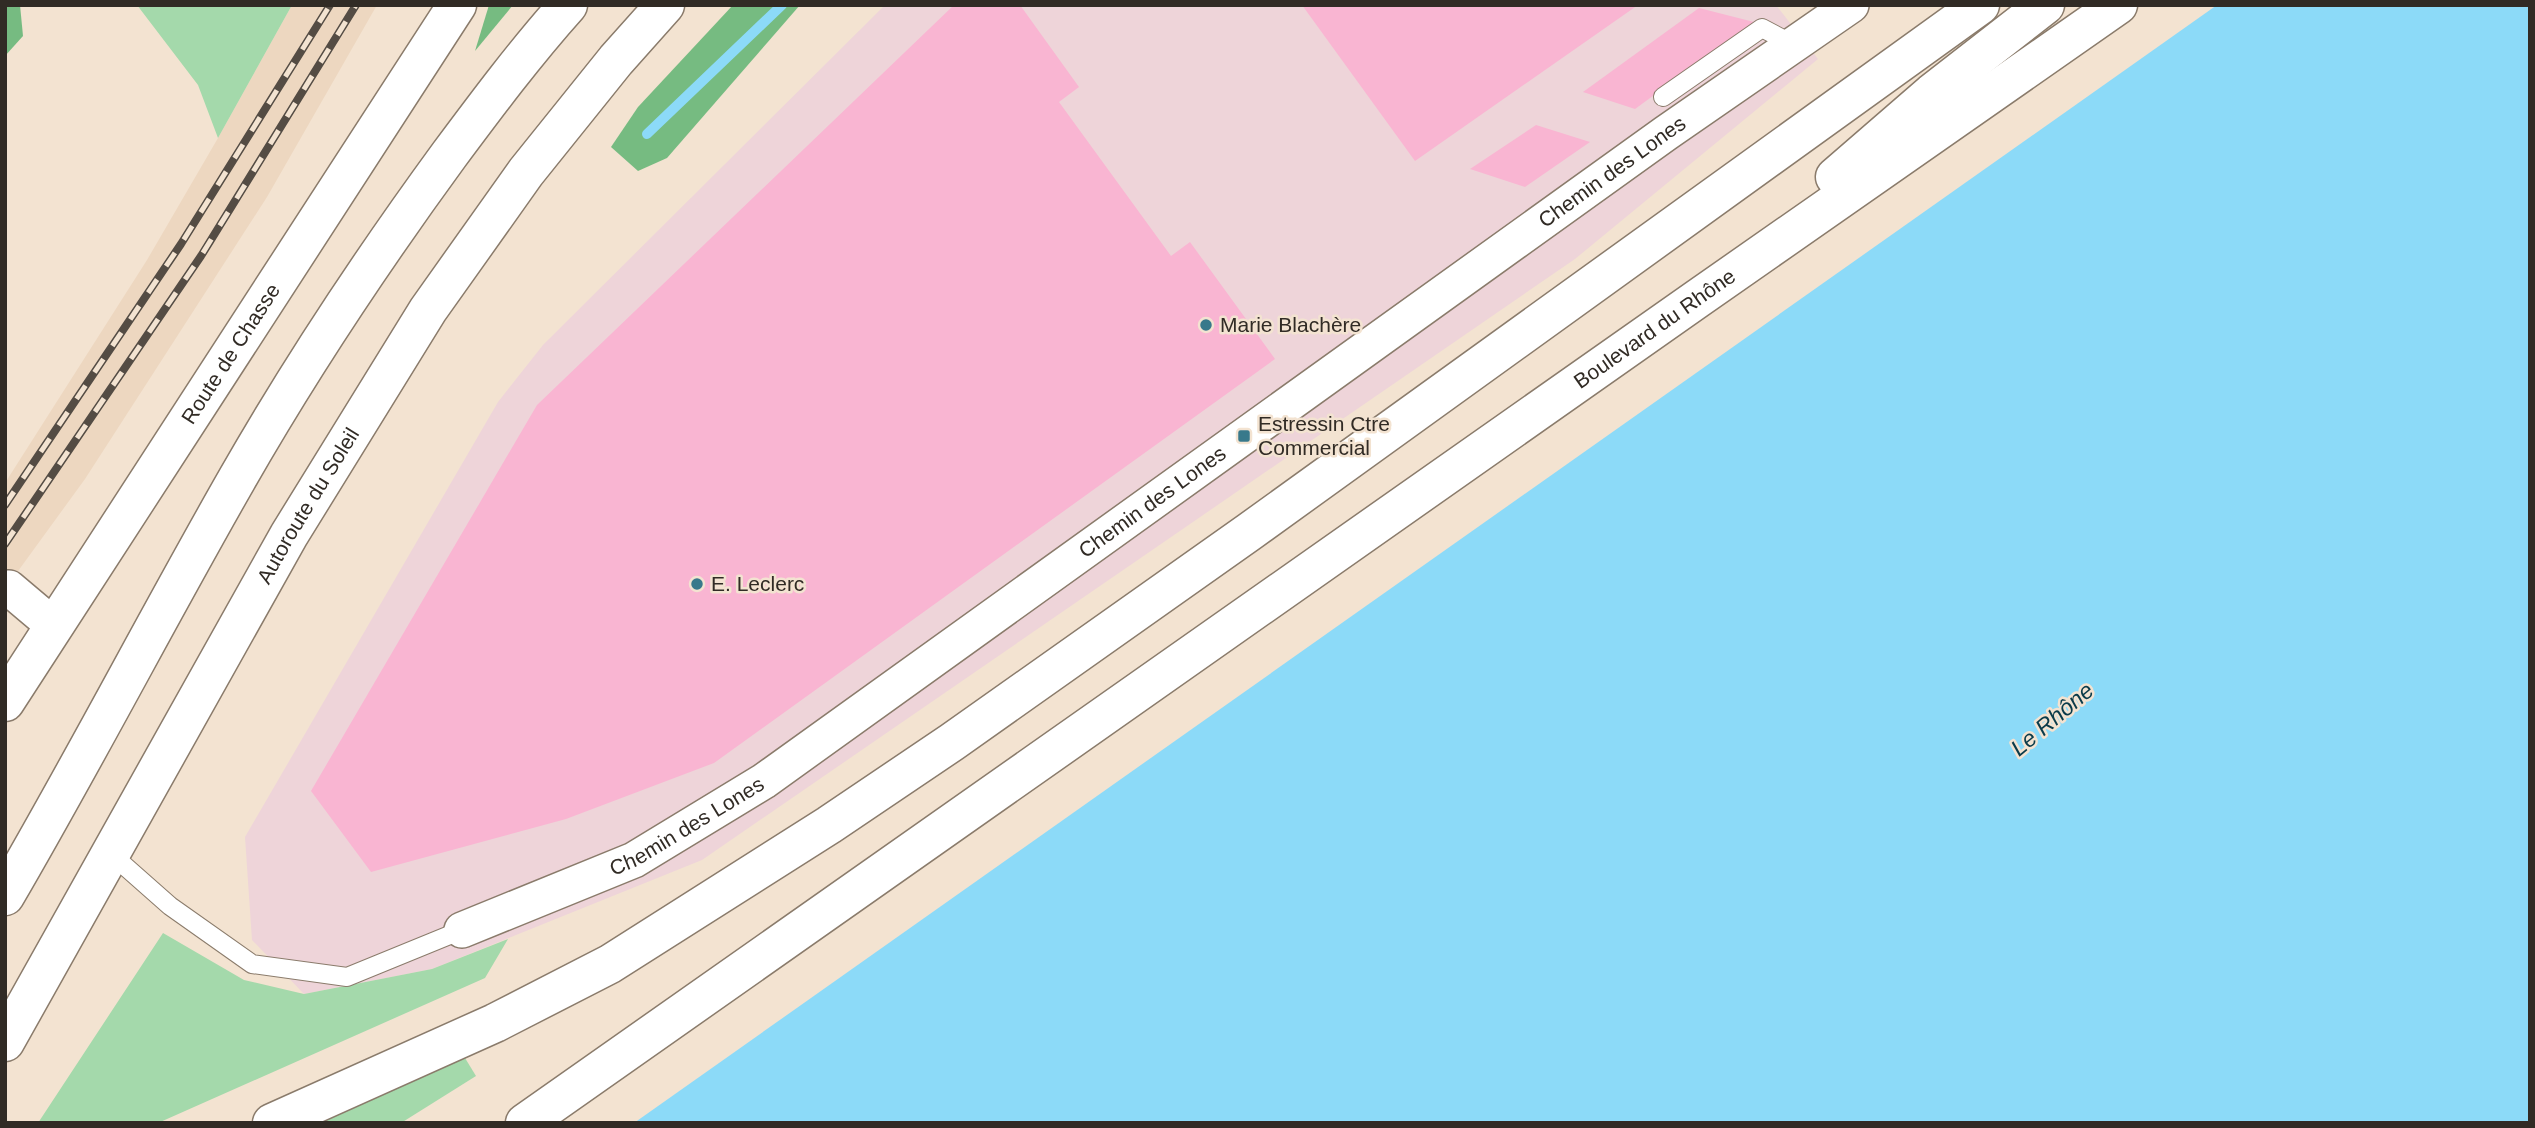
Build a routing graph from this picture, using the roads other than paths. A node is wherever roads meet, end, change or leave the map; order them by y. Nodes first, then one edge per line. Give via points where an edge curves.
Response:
1 (457, 5) edge
2 (568, 5) edge
3 (665, 5) edge
4 (1851, 5) edge
5 (1980, 5) edge
6 (2045, 5) edge
7 (2118, 5) edge
8 (1794, 44) junction
9 (1662, 97) dead end
10 (1697, 299) junction
11 (9, 588) dead end
12 (54, 626) junction
13 (5, 702) edge
14 (110, 853) junction
15 (5, 896) edge
16 (462, 930) joint
17 (5, 1042) edge
18 (272, 1123) edge
19 (525, 1123) edge

1 - 12 main road, Route de Chasse
2 - 15 main road via 477,117 335,320 238,478
3 - 14 main road, Autoroute du Soleil via 526,172 428,310 289,535
4 - 8 street, Chemin des Lones
5 - 18 main road via 1249,532 829,825 610,964 495,1023
6 - 10 main road via 1932,93
7 - 10 main road, Boulevard du Rhône
8 - 9 lane via 1762,28
8 - 16 street, Chemin des Lones via 764,781 634,860
10 - 19 main road, Boulevard du Rhône
11 - 12 street
12 - 13 main road, Route de Chasse
14 - 16 lane via 170,906 252,964 347,977
14 - 17 main road, Autoroute du Soleil

